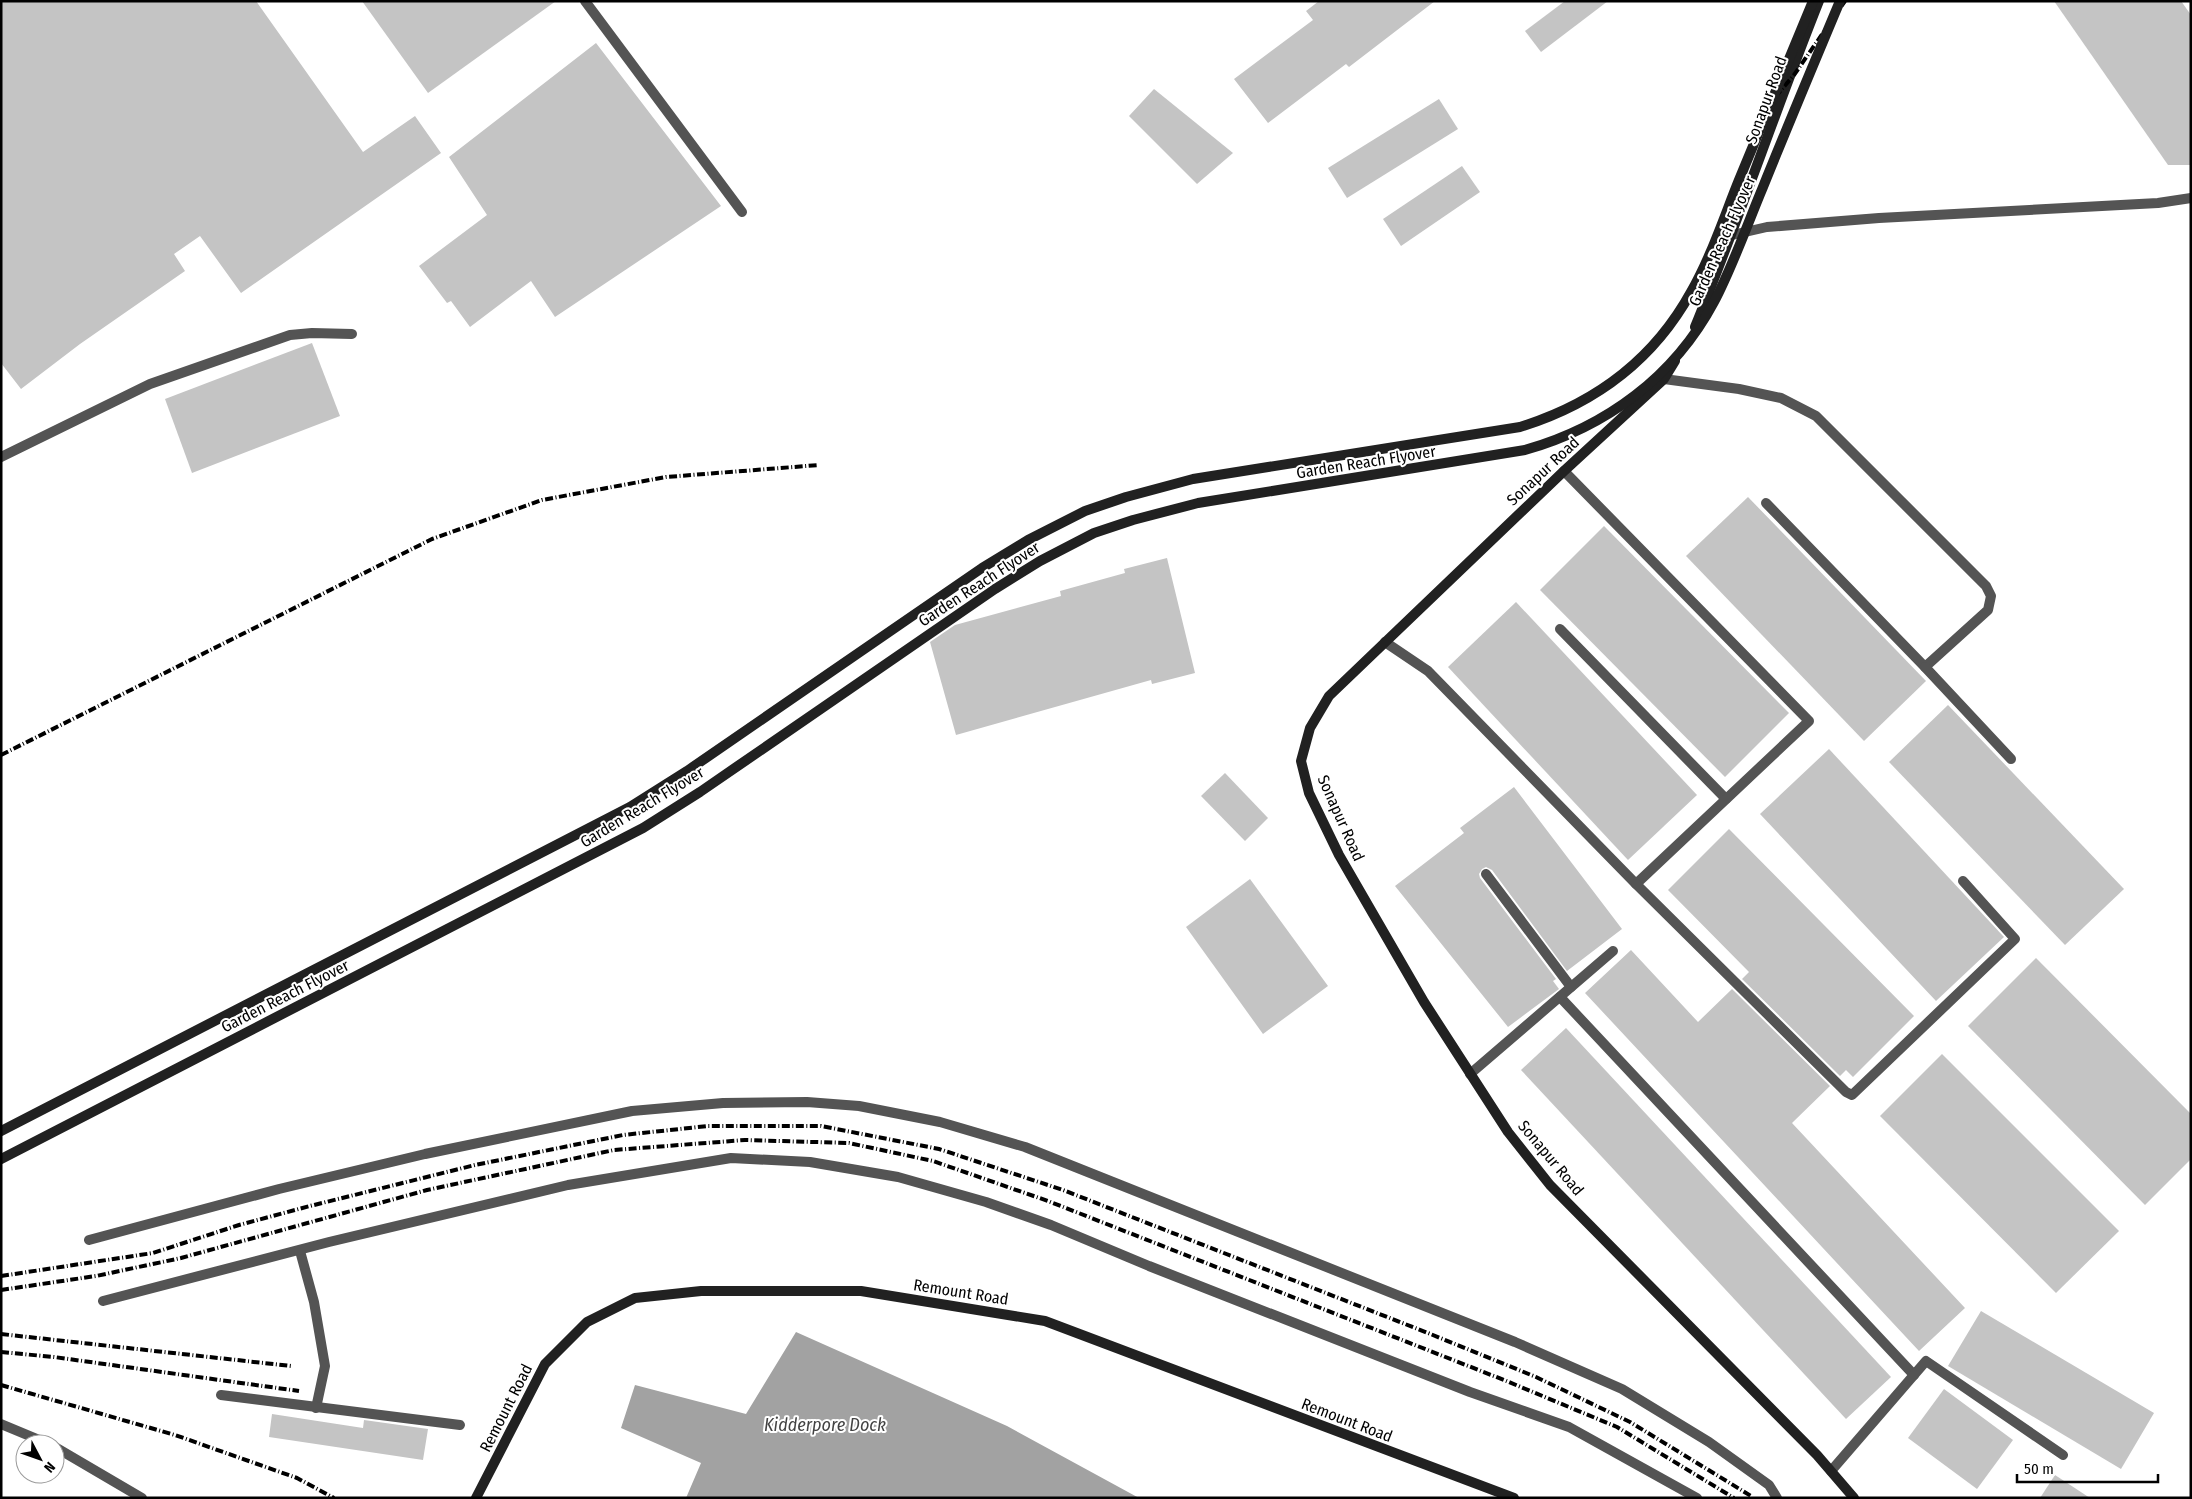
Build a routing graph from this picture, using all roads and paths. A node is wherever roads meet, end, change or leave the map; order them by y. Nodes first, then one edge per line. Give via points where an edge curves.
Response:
1 (585, 1) edge
2 (1813, 1) edge
3 (1819, 1) edge
4 (1840, 1) edge
5 (2191, 198) edge
6 (742, 212) dead end
7 (1732, 236) junction
8 (352, 334) dead end
9 (1664, 379) junction
10 (1, 457) edge
11 (1564, 471) junction
12 (1766, 503) dead end
13 (1560, 628) dead end
14 (1385, 642) junction
15 (1925, 667) junction
16 (2011, 758) dead end
17 (1726, 800) junction
18 (1486, 874) dead end
19 (1963, 881) dead end
20 (1636, 884) junction
21 (1613, 951) dead end
22 (1571, 987) junction
23 (1560, 997) junction
24 (1470, 1074) junction
25 (1, 1132) edge
26 (1, 1158) edge
27 (89, 1240) dead end
28 (300, 1251) junction
29 (103, 1300) dead end
30 (1914, 1375) junction
31 (220, 1395) dead end
32 (316, 1408) junction
33 (1, 1424) edge
34 (460, 1425) dead end
35 (25, 1434) edge
36 (65, 1453) edge
37 (2063, 1455) dead end
38 (1831, 1471) junction
39 (142, 1498) edge
40 (476, 1498) edge
41 (1514, 1498) edge
42 (1697, 1498) edge
43 (1777, 1498) edge
44 (1854, 1498) edge

1 - 6 lane
2 - 25 main road, Garden Reach Flyover, bridge via 1692,290 1679,313 1646,354 1587,400 1520,427 1193,479 1085,510 982,568 687,772 630,807
3 - 7 main road, Sonapur Road
4 - 26 main road, Garden Reach Flyover, bridge via 1714,302 1683,350 1664,371 1599,421 1559,440 1526,450 1198,503 1094,533 995,589 700,792 642,828
5 - 7 lane via 2158,203 1767,227
7 - 9 main road, Sonapur Road via 1694,330
8 - 10 lane via 290,335 150,384
9 - 11 main road, Sonapur Road
9 - 15 lane via 1781,398 1816,416 1986,586 1991,596 1988,610
11 - 14 main road, Sonapur Road
11 - 17 lane via 1809,721
12 - 15 lane
13 - 17 lane
14 - 20 lane via 1428,670
14 - 24 main road, Sonapur Road via 1329,696 1310,728 1301,761 1309,793 1339,856
15 - 16 lane
17 - 20 lane
18 - 22 lane
19 - 20 lane via 2015,938 1852,1095
21 - 22 lane
22 - 23 lane
23 - 24 lane
23 - 30 lane
24 - 38 main road, Sonapur Road via 1508,1132 1550,1185
27 - 43 lane via 425,1154 632,1111 733,1103 807,1102 859,1106 940,1122 1025,1147 1515,1342 1630,1394 1709,1442 1769,1485
28 - 29 lane
28 - 32 lane via 314,1302 325,1366
28 - 42 lane via 568,1185 731,1158 810,1162 888,1175 986,1202 1051,1225 1470,1392 1570,1427
30 - 37 lane via 1926,1361
30 - 38 lane
31 - 32 lane
32 - 34 lane
33 - 35 lane
36 - 39 lane
38 - 44 main road, Sonapur Road
40 - 41 main road, Remount Road via 545,1364 587,1322 635,1298 701,1291 861,1291 1046,1321

